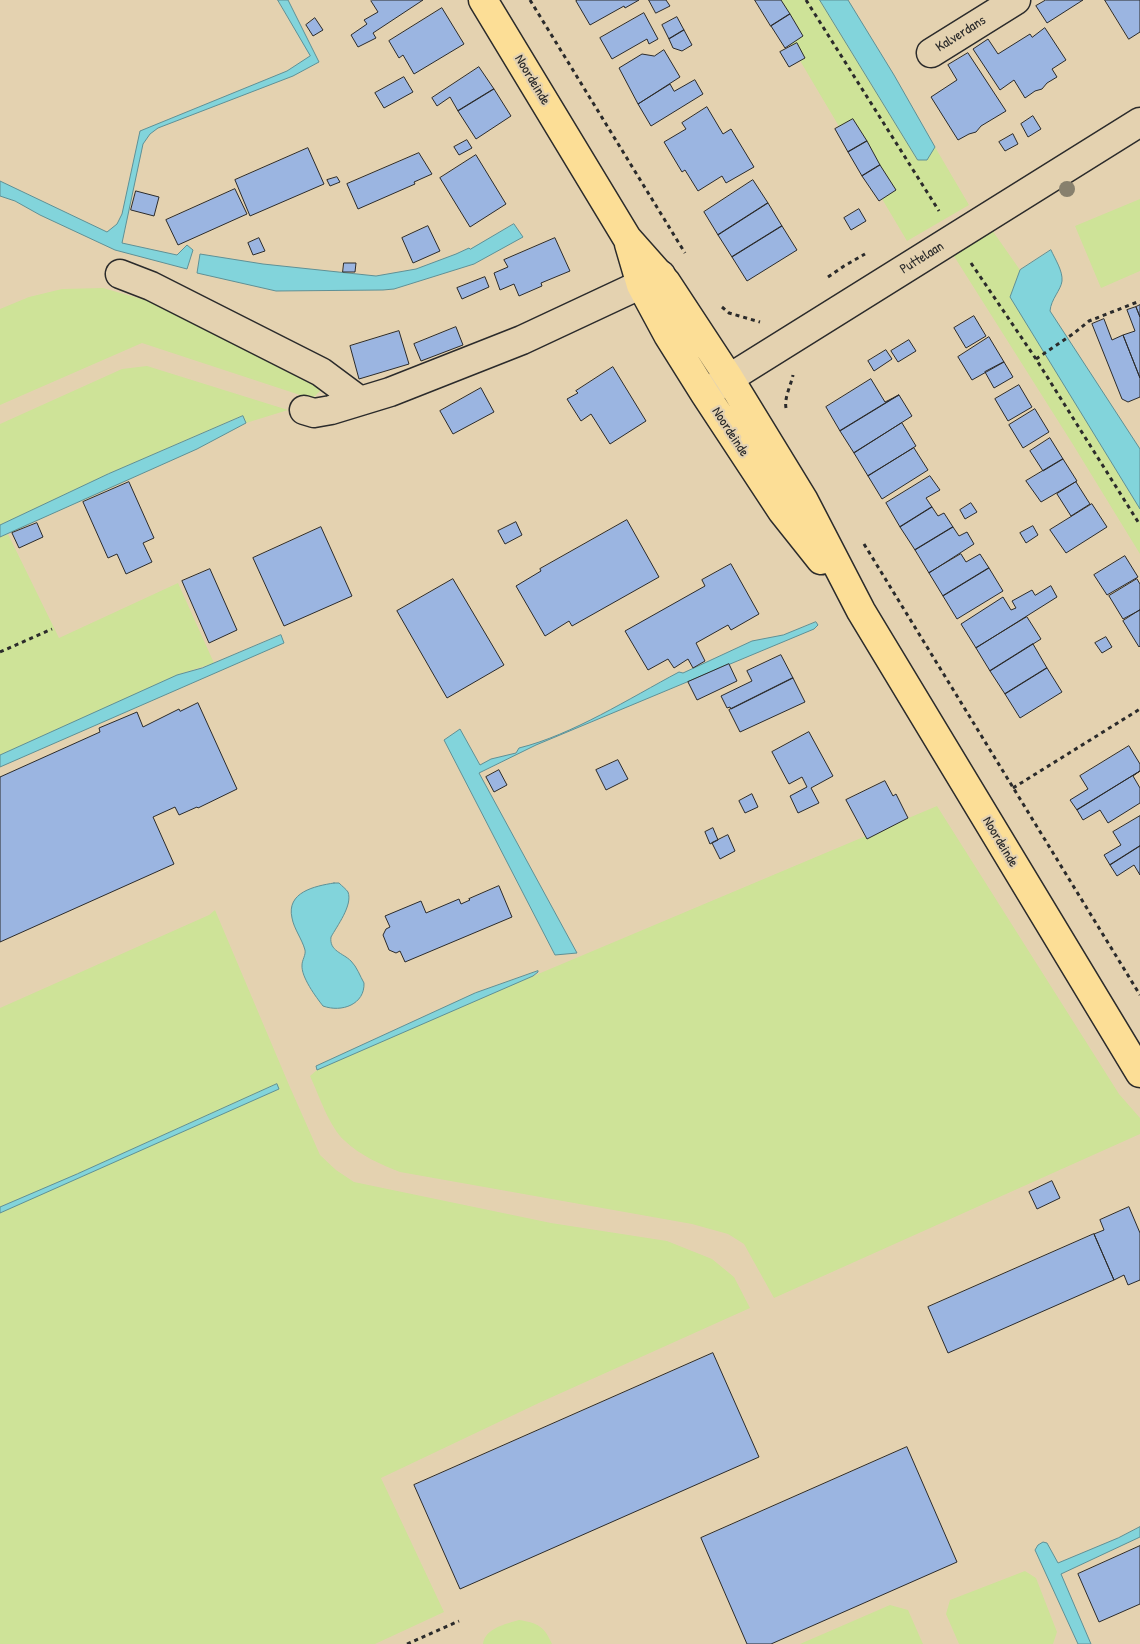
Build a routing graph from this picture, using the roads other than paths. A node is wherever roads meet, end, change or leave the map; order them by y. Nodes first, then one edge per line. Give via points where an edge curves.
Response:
1 (483, 0) edge
2 (1016, 0) edge
3 (931, 53) dead end
4 (1140, 122) edge
5 (120, 274) dead end
6 (651, 280) junction
7 (729, 378) junction
8 (705, 394) junction
9 (360, 401) junction
10 (304, 410) dead end
11 (861, 611) junction
12 (1140, 1073) edge

1 - 6 main road, Noordeinde
2 - 3 street, Kalverdans
4 - 7 street, Puttelaan
5 - 9 street via 151,286 321,372
6 - 7 main road, Noordeinde
6 - 8 main road, Noordeinde via 668,335
6 - 9 street via 522,340
7 - 8 street, Puttelaan
7 - 11 main road, Noordeinde via 803,499
8 - 11 main road, Noordeinde via 782,511
9 - 10 street via 314,413
11 - 12 main road, Noordeinde

